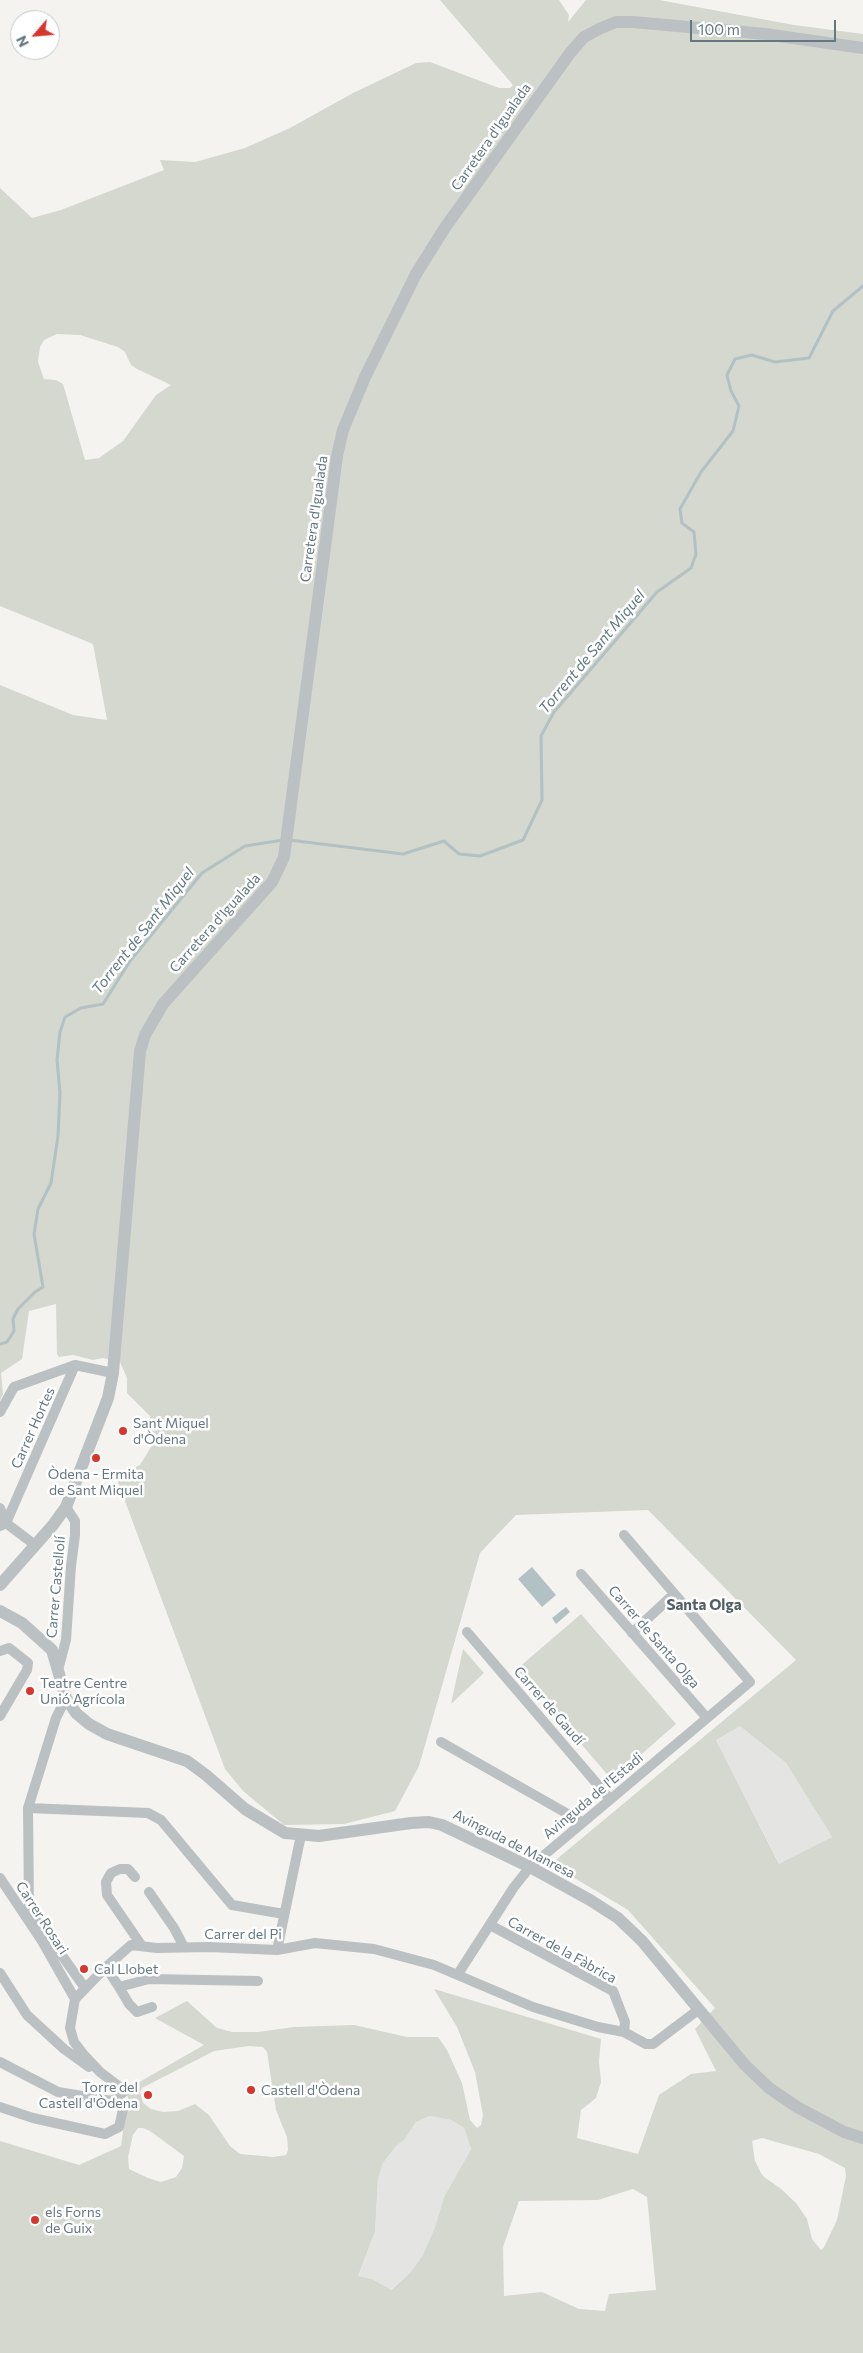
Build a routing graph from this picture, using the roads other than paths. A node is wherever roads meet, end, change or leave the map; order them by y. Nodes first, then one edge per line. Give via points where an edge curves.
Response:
1 (863, 48) edge
2 (75, 1365) junction
3 (113, 1373) junction
4 (0, 1412) edge
5 (66, 1507) junction
6 (0, 1508) edge
7 (3, 1524) edge
8 (624, 1535) dead end
9 (35, 1545) junction
10 (581, 1574) dead end
11 (0, 1585) edge
12 (674, 1594) junction
13 (0, 1611) edge
14 (467, 1632) dead end
15 (632, 1633) junction
16 (0, 1651) edge
17 (58, 1670) junction
18 (66, 1698) junction
19 (0, 1716) edge
20 (707, 1718) junction
21 (441, 1742) dead end
22 (610, 1799) junction
23 (28, 1808) junction
24 (582, 1822) junction
25 (301, 1835) junction
26 (530, 1867) junction
27 (135, 1877) dead end
28 (0, 1878) edge
29 (149, 1892) dead end
30 (284, 1914) junction
31 (490, 1926) junction
32 (142, 1946) junction
33 (184, 1947) junction
34 (277, 1950) junction
35 (106, 1967) junction
36 (0, 1973) edge
37 (458, 1974) junction
38 (258, 1981) dead end
39 (119, 1987) junction
40 (85, 1988) junction
41 (76, 1999) junction
42 (152, 2007) dead end
43 (698, 2010) junction
44 (624, 2032) junction
45 (2, 2062) edge
46 (115, 2083) junction
47 (112, 2100) junction
48 (0, 2108) edge
49 (863, 2138) edge

1 - 3 street, Carretera d'Igualada via 765,34 633,22 616,22 601,28 584,37 570,53 444,229 416,274 364,377 348,416 338,456 286,840 279,869 272,882 163,1004 145,1035 140,1051
2 - 3 street
2 - 4 street via 14,1387
2 - 7 street, Carrer Hortes
3 - 5 street, Carretera d'Igualada via 108,1398
5 - 9 street, Carretera d'Igualada
5 - 17 street, Carrer Castellolí via 75,1521 75,1536 66,1640
6 - 7 street
7 - 9 street
8 - 12 street
9 - 11 street, Carretera d'Igualada
10 - 15 street, Carrer de Santa Olga
12 - 15 street
12 - 20 street, Avinguda de l'Estadi via 750,1682
13 - 17 street, Avinguda de Manresa via 22,1624 52,1650
14 - 22 street, Carrer de Gaudí
15 - 20 street, Carrer de Santa Olga
16 - 19 street via 9,1648 28,1663
17 - 18 street, Avinguda de Manresa
18 - 23 street via 56,1718
18 - 25 street, Avinguda de Manresa via 89,1724 107,1734 187,1761 244,1809 285,1833
20 - 22 street, Avinguda de l'Estadi
21 - 24 street
22 - 24 street, Avinguda de l'Estadi
23 - 30 street via 148,1812 161,1820 232,1905
23 - 40 street via 29,1909
24 - 26 street, Avinguda de l'Estadi
25 - 26 street, Avinguda de Manresa via 342,1834 429,1822 454,1829
25 - 30 street
26 - 31 street, Avinguda de l'Estadi
26 - 43 street, Avinguda de Manresa via 618,1918 642,1941
27 - 32 street via 128,1869 111,1873 106,1882 107,1895
28 - 41 street, Carrer Rosari
29 - 33 street
30 - 34 street
31 - 37 street, Avinguda de l'Estadi
31 - 44 street, Carrer de la Fàbrica via 613,1991 625,2022
32 - 33 street, Carrer del Pi
32 - 35 street, Carrer del Pi via 131,1945
33 - 34 street, Carrer del Pi
34 - 37 street, Carrer del Pi via 315,1943 374,1949
35 - 39 street
35 - 40 street, Carrer del Pi
36 - 46 street via 27,2015 64,2049
37 - 44 street, Carrer del Pi via 533,2006
38 - 39 street via 149,1979
39 - 42 street via 137,2012
40 - 41 street, Carrer del Pi
41 - 46 street via 70,2028 74,2042 100,2072
43 - 44 street, Carrer del Pi via 653,2044 646,2044
43 - 49 street, Avinguda de Manresa via 769,2088 797,2107 844,2132
45 - 47 street via 58,2092
46 - 47 street via 125,2091
47 - 48 street via 124,2104 119,2127 105,2134

